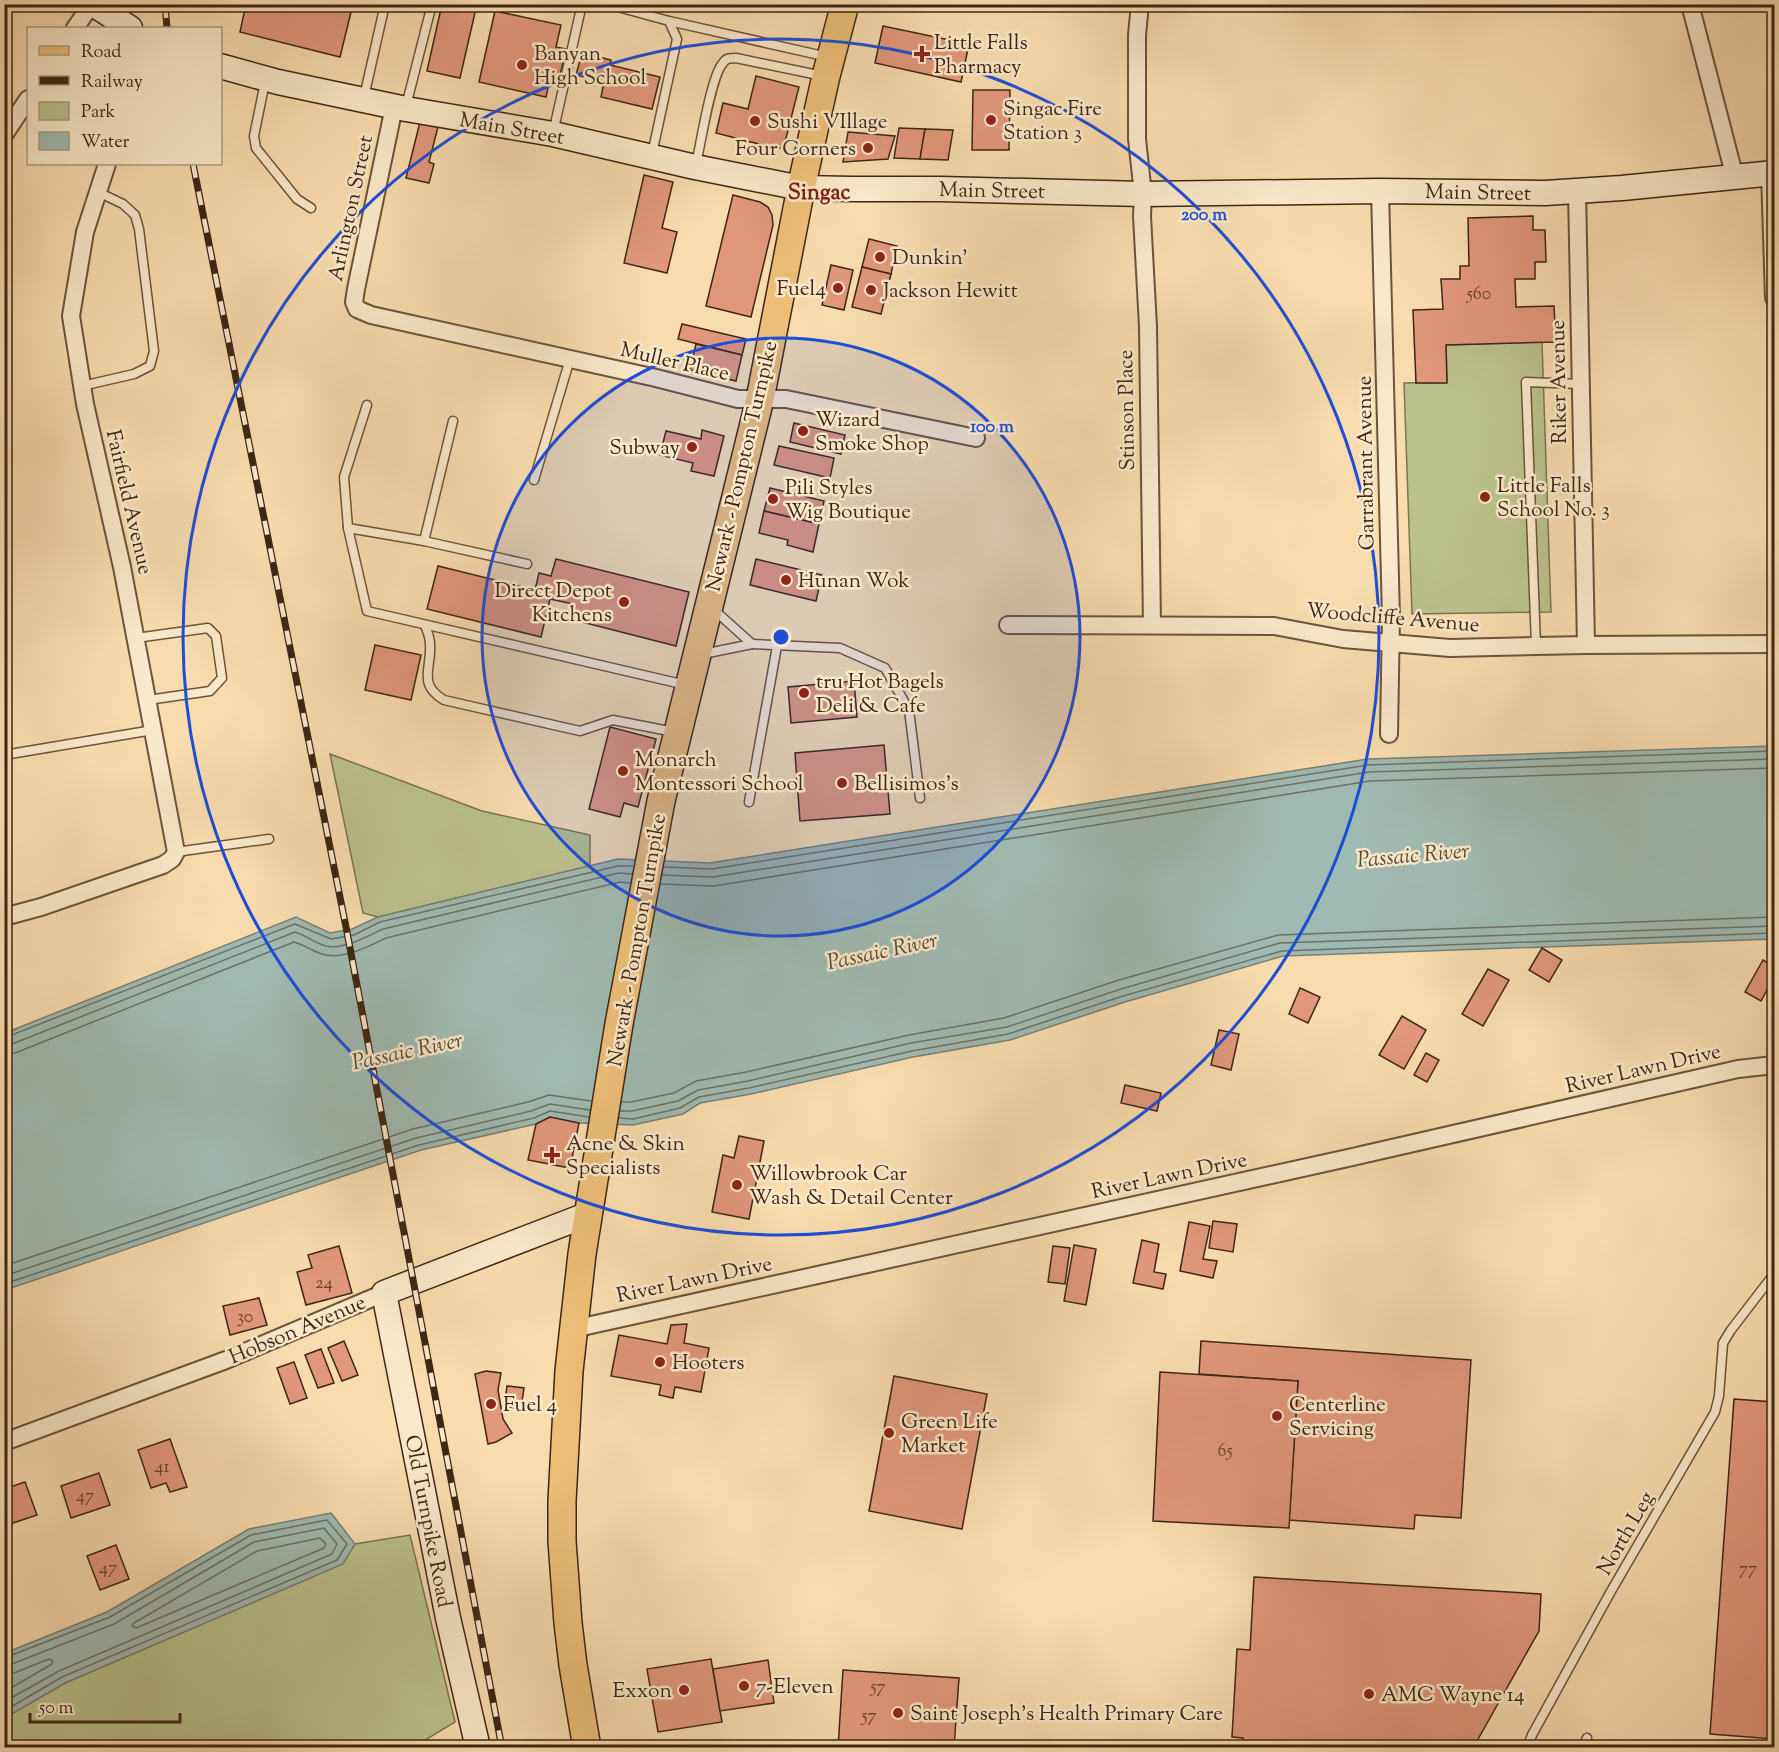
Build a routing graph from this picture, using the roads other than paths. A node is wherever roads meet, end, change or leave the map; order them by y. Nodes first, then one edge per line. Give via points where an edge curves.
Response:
1 (93, 4) edge
2 (386, 4) edge
3 (432, 4) edge
4 (582, 4) edge
5 (607, 4) edge
6 (845, 4) edge
7 (1140, 4) edge
8 (1690, 4) edge
9 (669, 21) junction
10 (76, 27) edge
11 (128, 27) edge
12 (222, 67) edge
13 (829, 67) junction
14 (266, 78) junction
15 (27, 100) edge
16 (363, 100) junction
17 (400, 108) junction
18 (553, 134) junction
19 (4, 135) edge
20 (651, 157) junction
21 (107, 165) edge
22 (695, 167) junction
23 (1772, 173) edge
24 (1736, 178) junction
25 (801, 188) junction
26 (1380, 191) junction
27 (1577, 191) junction
28 (98, 192) junction
29 (1143, 194) junction
30 (311, 208) dead end
31 (1774, 298) edge
32 (401, 321) joint
33 (570, 359) junction
34 (1581, 384) junction
35 (82, 386) junction
36 (760, 399) junction
37 (367, 405) dead end
38 (453, 421) dead end
39 (976, 438) dead end
40 (534, 480) dead end
41 (348, 528) junction
42 (424, 541) junction
43 (527, 564) dead end
44 (709, 605) junction
45 (425, 625) junction
46 (1008, 625) dead end
47 (1152, 625) junction
48 (136, 638) junction
49 (1390, 642) junction
50 (752, 644) junction
51 (1774, 644) edge
52 (1586, 645) junction
53 (777, 646) junction
54 (1536, 646) junction
55 (697, 656) junction
56 (689, 686) junction
57 (148, 700) junction
58 (153, 730) junction
59 (678, 733) junction
60 (1389, 734) dead end
61 (4, 755) edge
62 (920, 798) dead end
63 (749, 802) dead end
64 (269, 839) dead end
65 (176, 852) junction
66 (4, 918) edge
67 (1774, 1065) edge
68 (589, 1214) junction
69 (1774, 1274) edge
70 (384, 1293) junction
71 (573, 1329) junction
72 (4, 1442) edge
73 (1587, 1738) dead end
74 (478, 1748) edge
75 (587, 1748) edge
76 (1527, 1748) edge
77 (1582, 1748) edge

1 - 10 street
1 - 11 main road
2 - 16 lane
3 - 17 lane
4 - 18 lane
5 - 9 lane
6 - 13 main road, Newark - Pompton Turnpike
7 - 29 street, Stinson Place via 1137,139
8 - 24 street
9 - 13 lane
9 - 20 lane via 677,39
12 - 14 main road, Main Street
13 - 22 lane via 727,59 714,82
13 - 25 main road, Newark - Pompton Turnpike
14 - 16 main road, Main Street
14 - 30 lane via 254,136 256,148 297,199
15 - 19 street
16 - 17 main road, Main Street
17 - 18 main road, Main Street
17 - 32 street, Arlington Street via 354,302 357,309 371,315
18 - 20 main road, Main Street
20 - 22 main road, Main Street
21 - 28 street, Fairfield Avenue
22 - 25 main road, Main Street
23 - 24 main road, Main Street
23 - 31 street
24 - 27 main road, Main Street
25 - 29 main road, Main Street
25 - 36 main road, Newark - Pompton Turnpike
26 - 27 main road, Main Street
26 - 29 main road, Main Street
26 - 49 street, Garrabrant Avenue
27 - 34 street, Riker Avenue
28 - 35 street, Fairfield Avenue via 85,232 71,316
28 - 35 lane via 123,204 135,215 154,351 150,366 134,374
29 - 47 street, Stinson Place
32 - 33 street, Muller Place
33 - 36 street, Muller Place via 738,399
33 - 40 lane
34 - 52 street, Riker Avenue
34 - 54 lane via 1526,382
35 - 48 street, Fairfield Avenue
36 - 39 street, Muller Place via 786,399
36 - 44 main road, Newark - Pompton Turnpike
37 - 41 lane via 344,477
38 - 42 lane
41 - 42 lane
41 - 45 lane via 367,611
42 - 43 lane
44 - 50 lane
44 - 55 main road, Newark - Pompton Turnpike
45 - 56 lane
45 - 59 lane via 430,643 429,686 444,700 580,731 613,720
46 - 47 street, Woodcliffe Avenue
47 - 49 street, Woodcliffe Avenue via 1274,626 1343,639
48 - 57 street, Fairfield Avenue
48 - 57 lane via 208,628 216,636 222,678 210,691
49 - 54 street, Woodcliffe Avenue via 1450,648
49 - 60 street, Garrabrant Avenue
50 - 53 lane
50 - 55 lane
51 - 52 street, Woodcliffe Avenue
52 - 54 street, Woodcliffe Avenue
53 - 62 lane via 840,648 885,668 909,710
53 - 63 lane
55 - 56 main road, Newark - Pompton Turnpike
56 - 59 main road, Newark - Pompton Turnpike
57 - 58 street, Fairfield Avenue
58 - 61 lane
58 - 65 street, Fairfield Avenue
59 - 68 main road, Newark - Pompton Turnpike via 661,801 619,1024
64 - 65 lane
65 - 66 street via 163,865
67 - 71 street, River Lawn Drive via 1738,1069
68 - 70 main road, Hobson Avenue
68 - 71 main road, Newark - Pompton Turnpike
69 - 76 lane, North Leg via 1723,1343 1715,1412 1610,1593
70 - 72 street, Hobson Avenue via 226,1360
70 - 74 main road, Old Turnpike Road via 447,1618
71 - 75 main road, Newark - Pompton Turnpike via 562,1541 569,1632
73 - 77 lane

